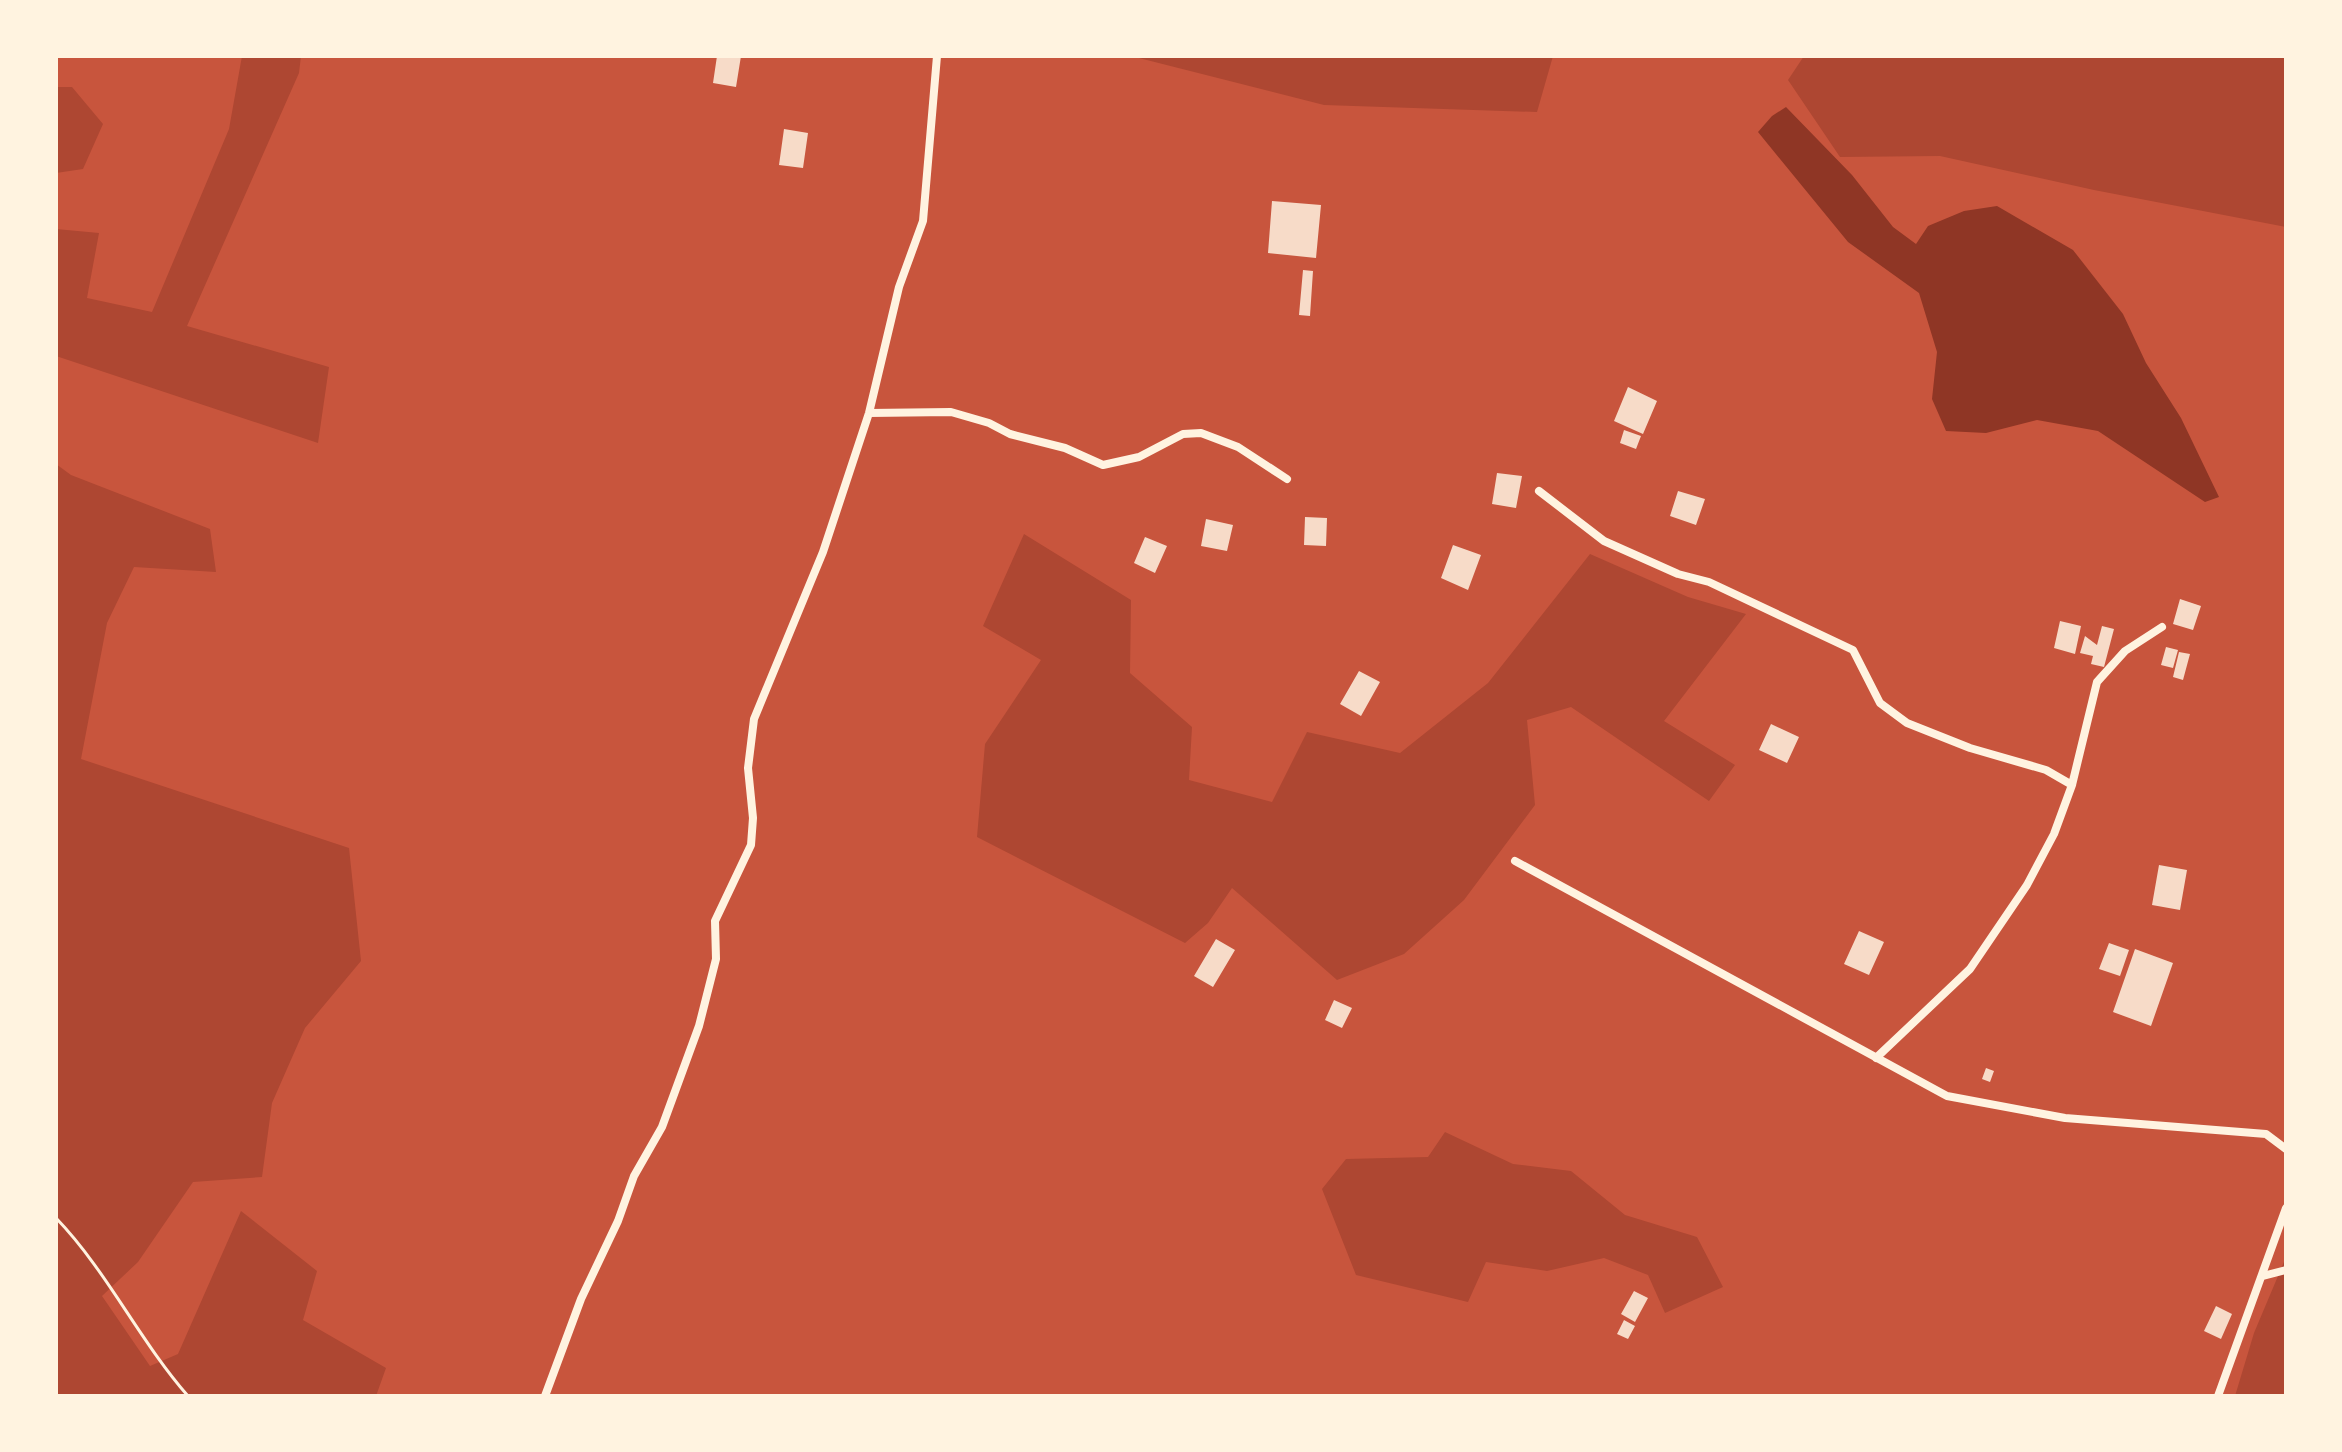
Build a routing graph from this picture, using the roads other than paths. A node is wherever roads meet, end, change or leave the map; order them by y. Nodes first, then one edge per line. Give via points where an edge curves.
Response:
1 (937, 56) edge
2 (869, 413) junction
3 (1287, 479) dead end
4 (1539, 491) dead end
5 (2162, 627) dead end
6 (2072, 785) junction
7 (1515, 861) dead end
8 (1876, 1058) junction
9 (2286, 1149) edge
10 (2286, 1208) edge
11 (2286, 1270) edge
12 (2263, 1276) junction
13 (545, 1396) edge
14 (2218, 1396) edge

1 - 2 street via 923,221 899,287
2 - 3 street via 951,412 1103,465 1139,457 1183,434 1201,433 1238,447
2 - 13 street via 823,552 754,719 748,768 751,845 715,921 716,959 699,1026 662,1127 634,1176
4 - 6 street via 1604,541 1709,582 1853,650 1870,687 1891,714 1970,748 2046,770
5 - 6 street via 2125,651 2097,682
6 - 8 street via 2027,885 1970,969
7 - 8 street
8 - 9 street via 1947,1096 2065,1118 2266,1134
10 - 12 street
11 - 12 street
12 - 14 street

